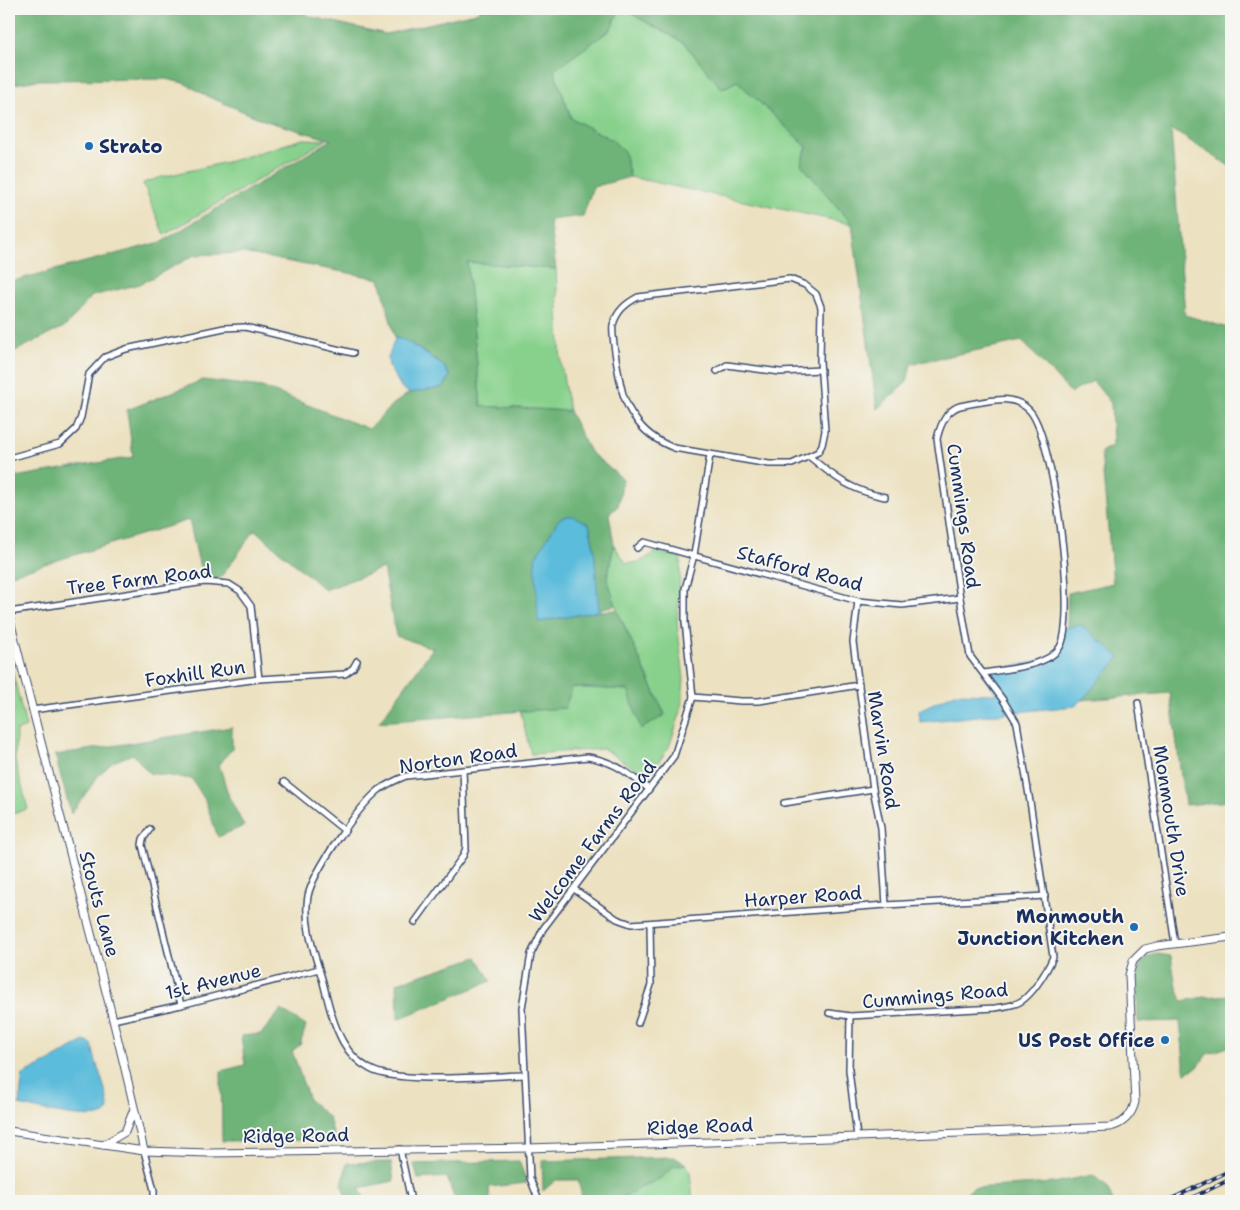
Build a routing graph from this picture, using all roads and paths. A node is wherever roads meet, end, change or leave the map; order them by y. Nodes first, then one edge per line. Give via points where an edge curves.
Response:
1 (354, 353) dead end
2 (717, 370) dead end
3 (821, 370) junction
4 (710, 456) junction
5 (810, 457) junction
6 (9, 458) edge
7 (885, 497) dead end
8 (637, 548) dead end
9 (694, 555) junction
10 (960, 598) junction
11 (858, 601) junction
12 (9, 612) edge
13 (9, 616) edge
14 (356, 661) dead end
15 (983, 673) junction
16 (259, 679) junction
17 (859, 685) junction
18 (693, 696) junction
19 (1138, 703) dead end
20 (32, 710) junction
21 (463, 770) junction
22 (284, 782) dead end
23 (649, 789) junction
24 (873, 789) junction
25 (784, 803) dead end
26 (150, 828) dead end
27 (345, 830) junction
28 (574, 889) junction
29 (1045, 896) junction
30 (886, 905) junction
31 (415, 922) dead end
32 (650, 923) junction
33 (1231, 937) edge
34 (1175, 944) junction
35 (319, 969) junction
36 (181, 1005) junction
37 (829, 1013) dead end
38 (850, 1016) junction
39 (113, 1020) junction
40 (638, 1023) dead end
41 (524, 1076) junction
42 (134, 1108) junction
43 (9, 1131) edge
44 (857, 1137) junction
45 (103, 1145) junction
46 (528, 1148) junction
47 (400, 1149) junction
48 (144, 1151) junction
49 (154, 1201) edge
50 (411, 1201) edge
51 (539, 1201) edge

1 - 6 street via 245,328 224,328 126,349 105,357 89,374 81,417 76,429 60,444
2 - 3 street via 727,365 780,372
3 - 4 street via 821,307 816,294 790,279 638,297 627,303 618,313 612,328 627,406 648,433 661,442
3 - 5 street via 825,431 818,452
4 - 5 street via 770,464 792,464
4 - 9 street, Welcome Farms Road
5 - 7 street via 833,477 854,489
8 - 9 street, Stafford Road via 644,542
9 - 11 street, Stafford Road
9 - 18 street, Welcome Farms Road via 685,588 685,622
10 - 11 street, Stafford Road via 902,605
10 - 15 street, Cummings Road via 970,656
10 - 15 street, Cummings Road via 937,439 940,427 958,406 1006,399 1018,402 1038,423 1050,468 1066,578 1065,635 1060,648 1040,662
11 - 17 street, Marvin Road via 853,642
12 - 16 street, Tree Farm Road via 205,582 229,584 240,591 251,606
13 - 20 street, Stouts Lane
14 - 16 street, Foxhill Run via 345,674
15 - 29 street, Cummings Road via 1017,723
16 - 20 street, Foxhill Run
17 - 18 street via 759,701
17 - 24 street, Marvin Road
18 - 23 street, Welcome Farms Road via 674,756
19 - 34 street, Monmouth Drive
20 - 39 street, Stouts Lane
21 - 23 street, Norton Road via 588,757 620,767
21 - 27 street, Norton Road via 414,775 392,782 373,795
21 - 31 street via 466,848
22 - 27 street
23 - 28 street, Welcome Farms Road
24 - 25 street
24 - 30 street, Marvin Road via 881,828
26 - 36 street via 142,845
27 - 35 street, Norton Road via 317,872 308,895 307,920
28 - 32 street, Harper Road via 616,919 631,924
28 - 41 street, Welcome Farms Road via 543,929 531,954 522,1008
29 - 30 street, Harper Road
29 - 38 street, Cummings Road via 1053,957 1032,991 1017,1004
30 - 32 street, Harper Road
32 - 40 street via 651,985
33 - 34 street, Ridge Road
34 - 44 street, Ridge Road via 1145,949 1130,966 1135,1099 1131,1113 1121,1123 1107,1127
35 - 36 street, 1st Avenue
35 - 41 street, Norton Road via 335,1026 355,1058 371,1070 391,1076 426,1078
36 - 39 street, 1st Avenue
37 - 38 street, Cummings Road
38 - 44 street via 849,1070
39 - 42 street, Stouts Lane
41 - 46 street, Welcome Farms Road
42 - 45 street via 125,1132
42 - 48 street, Stouts Lane
43 - 45 street, Ridge Road
44 - 46 street, Ridge Road
45 - 48 street, Ridge Road
46 - 47 street, Ridge Road
46 - 51 street, Welcome Farms Road via 530,1178
47 - 48 street, Ridge Road via 209,1153
47 - 50 street
48 - 49 street, Stouts Lane

